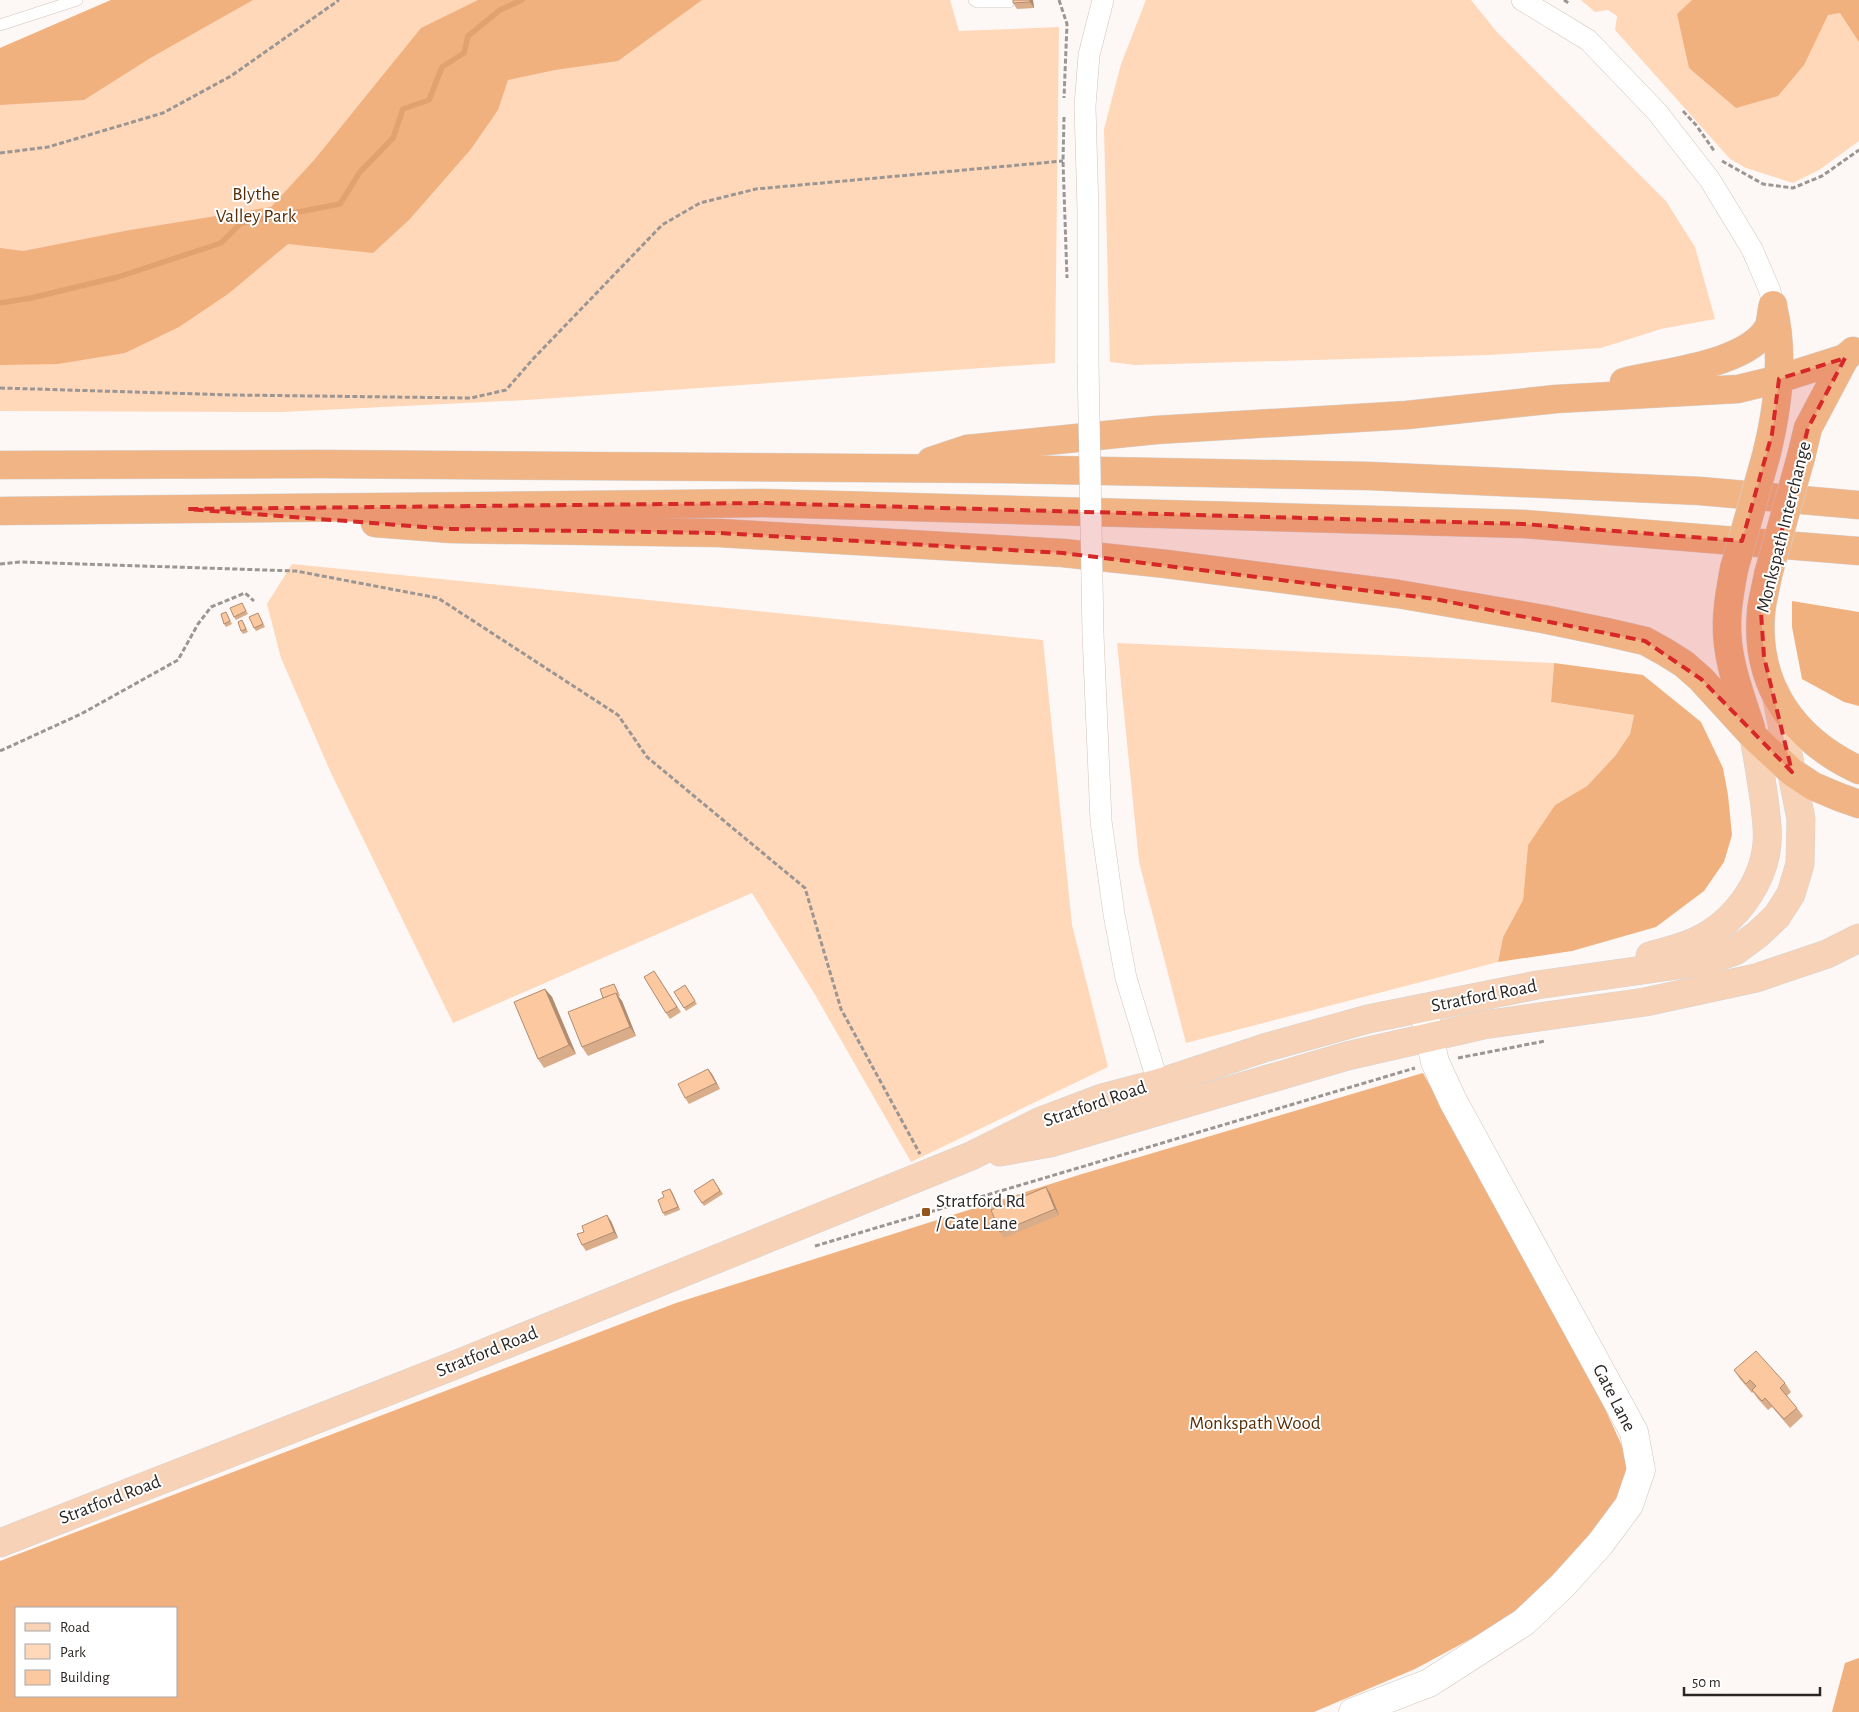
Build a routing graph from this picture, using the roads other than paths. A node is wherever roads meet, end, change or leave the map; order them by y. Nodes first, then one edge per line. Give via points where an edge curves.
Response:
1 (77, 0) edge
2 (974, 0) edge
3 (1103, 0) edge
4 (1522, 0) edge
5 (1009, 2) dead end
6 (0, 25) edge
7 (1773, 305) junction
8 (1855, 350) edge
9 (1779, 379) junction
10 (1556, 399) junction
11 (0, 465) edge
12 (909, 469) junction
13 (1859, 504) edge
14 (188, 509) junction
15 (0, 511) edge
16 (1859, 551) edge
17 (1776, 694) junction
18 (1754, 736) junction
19 (1859, 770) edge
20 (1792, 772) junction
21 (1859, 804) edge
22 (1859, 938) edge
23 (1537, 985) junction
24 (1423, 1008) junction
25 (1432, 1050) junction
26 (1159, 1083) junction
27 (1165, 1110) junction
28 (971, 1156) junction
29 (0, 1542) edge
30 (1354, 1712) edge

1 - 6 lane
2 - 5 lane
3 - 26 street, bridge via 1089,55 1085,106 1093,634 1101,821 1126,978
4 - 7 street via 1588,40 1657,112 1710,180 1747,241 1770,290
7 - 9 highway via 1779,346
7 - 10 highway via 1768,327 1748,349 1714,362
8 - 9 highway
8 - 17 highway, Monkspath Interchange, bridge via 1808,428 1768,575 1761,612 1761,635 1764,657
9 - 10 highway via 1738,389
9 - 18 highway, bridge via 1772,434 1734,569 1728,602 1728,642 1733,671
10 - 12 highway via 1407,415 1156,430 967,448
11 - 12 highway
12 - 13 highway via 1369,476 1700,491
14 - 15 highway
14 - 16 highway via 762,504 1524,524
14 - 18 highway via 451,529 719,533 1063,553 1398,594 1645,641 1701,678
17 - 19 highway, Monkspath Interchange via 1799,730 1820,749
17 - 20 main road, Stratford Road
18 - 20 highway
18 - 23 main road via 1767,828 1766,850 1762,868 1735,914 1694,942
20 - 21 highway via 1838,798
20 - 23 main road, Stratford Road via 1801,819 1800,864 1791,894 1777,916 1758,934 1734,951 1706,961
22 - 25 main road, Stratford Road via 1827,954 1756,978 1645,1002 1482,1025
23 - 24 main road, Stratford Road
24 - 25 street, Gate Lane
24 - 26 main road, Stratford Road via 1368,1019
25 - 27 main road, Stratford Road via 1347,1056
25 - 30 street, Gate Lane via 1453,1101 1634,1432 1642,1470 1629,1505 1600,1544 1524,1622 1429,1683
26 - 27 street
26 - 28 main road, Stratford Road via 1102,1098 1041,1122
27 - 28 main road, Stratford Road via 1050,1143
28 - 29 main road, Stratford Road via 460,1363

